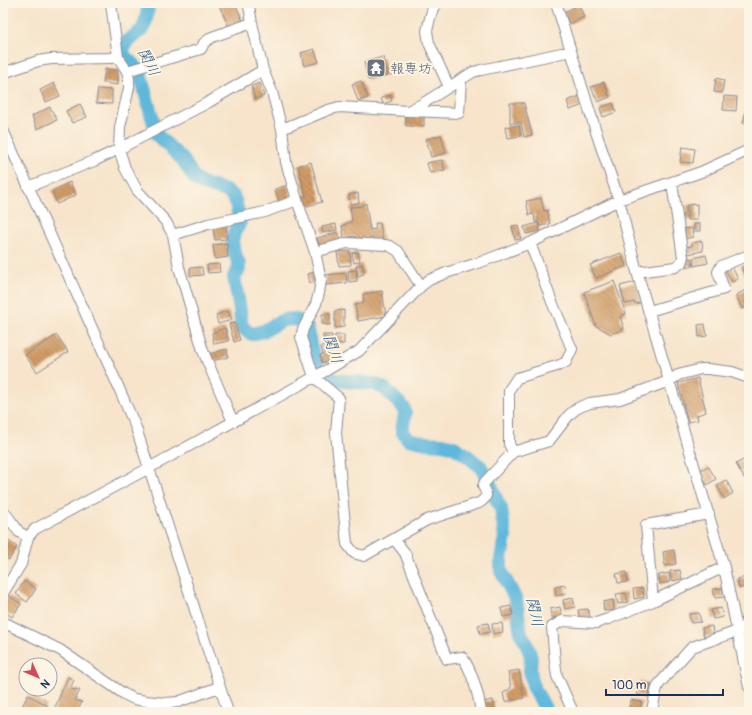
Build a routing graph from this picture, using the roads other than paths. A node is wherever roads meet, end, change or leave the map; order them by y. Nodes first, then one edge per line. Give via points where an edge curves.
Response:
1 (111, 3) edge
2 (437, 3) edge
3 (556, 3) edge
4 (248, 4) edge
5 (252, 23) junction
6 (571, 51) junction
7 (118, 57) junction
8 (134, 69) junction
9 (263, 70) junction
10 (3, 73) edge
11 (461, 79) junction
12 (450, 87) junction
13 (408, 111) junction
14 (282, 129) junction
15 (3, 130) edge
16 (119, 148) junction
17 (749, 150) edge
18 (672, 183) junction
19 (28, 187) junction
20 (297, 200) junction
21 (619, 200) junction
22 (174, 235) junction
23 (530, 243) junction
24 (315, 252) junction
25 (749, 255) edge
26 (637, 272) junction
27 (421, 286) junction
28 (649, 312) junction
29 (320, 374) junction
30 (749, 378) edge
31 (669, 381) junction
32 (233, 422) junction
33 (513, 452) junction
34 (150, 468) junction
35 (3, 510) edge
36 (709, 514) junction
37 (28, 537) junction
38 (394, 538) junction
39 (724, 567) junction
40 (3, 593) edge
41 (653, 600) junction
42 (3, 622) edge
43 (749, 623) edge
44 (738, 632) junction
45 (220, 687) junction
46 (749, 687) edge
47 (228, 712) edge
48 (482, 712) edge
49 (573, 712) edge
50 (651, 712) edge

1 - 7 street
2 - 12 street via 433,8 427,31 429,43
3 - 6 street
4 - 5 street
5 - 8 street via 212,37 201,49
5 - 9 street
6 - 11 street via 473,72
6 - 21 street
7 - 8 street
7 - 10 street via 51,59
8 - 16 street via 129,78
9 - 14 street
9 - 16 street via 209,102
11 - 12 street
11 - 13 street via 458,113
12 - 13 street
13 - 14 street via 339,107
14 - 20 street via 286,162
15 - 19 street
16 - 19 street via 94,161
16 - 22 street via 125,168 137,190 166,222
17 - 18 street
18 - 21 street
18 - 26 street via 683,257 681,263 675,267
19 - 34 street via 118,386
20 - 22 street via 265,212 208,224
20 - 24 street
21 - 23 street
21 - 26 street
22 - 32 street via 179,267 203,351
23 - 27 street via 446,272
23 - 33 street via 572,349 566,362 517,378 509,390 509,444
24 - 27 street via 347,243 386,245 398,251
24 - 29 street via 321,280 319,293 301,337
25 - 28 street via 721,266 718,272 724,289
26 - 28 street
27 - 29 street via 359,351
28 - 31 street
29 - 32 street
29 - 38 street via 339,398 336,433 347,544 354,553 364,556
30 - 31 street via 732,372 708,369 678,376
31 - 33 street via 620,399 582,406 569,415 549,441
31 - 36 street
32 - 34 street
33 - 38 street via 483,486 486,490 484,500 427,520
34 - 37 street via 35,529
34 - 45 street
35 - 37 street via 19,532
36 - 39 street
36 - 41 street via 646,525
37 - 40 street via 21,564
38 - 48 street via 405,553 447,659 462,657 466,662
39 - 41 street
39 - 44 street
41 - 49 street via 596,623 562,621 552,627 557,676
42 - 45 street via 60,650 134,699 178,702
43 - 44 street
44 - 46 street
44 - 50 street via 692,647 659,684
45 - 47 street

